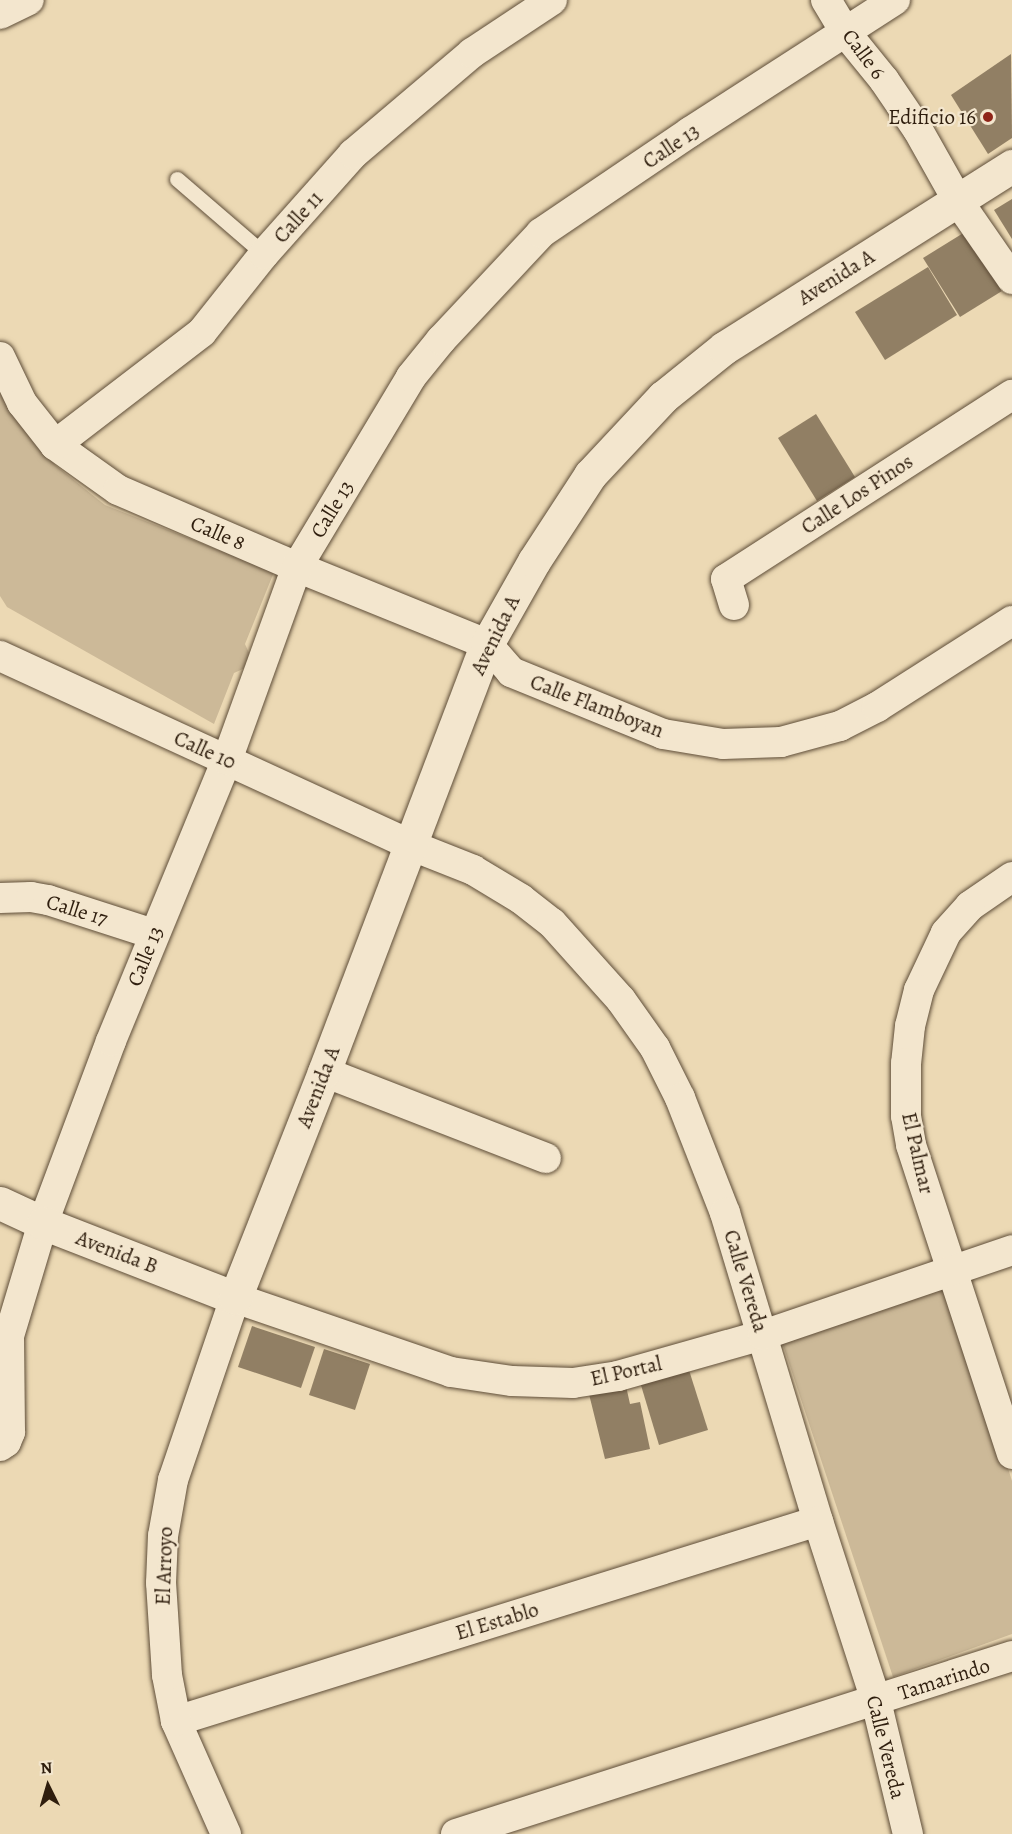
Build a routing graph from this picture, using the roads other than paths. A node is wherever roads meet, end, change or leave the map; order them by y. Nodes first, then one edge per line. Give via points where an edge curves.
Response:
1 (29, 0) edge
2 (552, 0) edge
3 (826, 0) edge
4 (895, 0) edge
5 (0, 14) edge
6 (845, 32) junction
7 (1012, 166) edge
8 (177, 179) dead end
9 (958, 201) junction
10 (264, 254) junction
11 (1012, 279) edge
12 (0, 357) edge
13 (1012, 395) edge
14 (55, 445) junction
15 (297, 567) junction
16 (734, 605) dead end
17 (1012, 621) edge
18 (487, 644) junction
19 (1, 659) edge
20 (227, 760) junction
21 (410, 845) junction
22 (1012, 877) edge
23 (0, 898) edge
24 (153, 934) junction
25 (324, 1072) junction
26 (546, 1158) dead end
27 (0, 1203) edge
28 (43, 1223) junction
29 (1012, 1250) edge
30 (952, 1272) junction
31 (235, 1298) junction
32 (763, 1335) junction
33 (0, 1446) edge
34 (1012, 1454) edge
35 (818, 1521) junction
36 (1012, 1656) edge
37 (876, 1701) junction
38 (176, 1720) junction
39 (226, 1834) edge
40 (456, 1834) edge
41 (908, 1834) edge

1 - 5 street
2 - 10 street, Calle 11 via 472,53 353,154
3 - 6 street, Calle 6
4 - 6 street, Calle 13
6 - 9 street, Calle 6 via 918,130
6 - 15 street, Calle 13 via 541,233 411,377
7 - 9 main road, Avenida A
8 - 10 lane
9 - 11 street, Calle 6
9 - 18 main road, Avenida A via 724,348 663,398 590,475 534,561
10 - 14 street, Calle 11 via 202,332
12 - 14 street, Calle 8 via 21,403
13 - 16 street, Calle Los Pinos via 726,579
14 - 15 street, Calle 8 via 118,490
15 - 18 street, Calle 8
15 - 20 street, Calle 13
17 - 18 street, Calle Flamboyan via 877,707 840,726 781,742 723,744 663,734 511,672
18 - 21 main road, Avenida A
19 - 20 street, Calle 10
20 - 21 street, Calle 10
20 - 24 street, Calle 13
21 - 25 main road, Avenida A
21 - 32 street, Calle Vereda via 473,870 521,899 552,923 621,1000 655,1048 697,1136
22 - 30 street, El Palmar via 970,906 946,933 919,990 910,1026 906,1116 911,1145
23 - 24 street, Calle 17 via 48,900
24 - 28 street, Calle 13
25 - 26 street
25 - 31 main road, Avenida A
27 - 28 main road, Avenida B
28 - 31 main road, Avenida B
28 - 33 street, Calle 13 via 9,1336 10,1432
29 - 30 street, El Portal
30 - 32 street, El Portal
30 - 34 street, El Palmar
31 - 32 street, El Portal via 451,1372 512,1380 573,1383 618,1376
31 - 38 street, El Arroyo via 178,1461 163,1536 163,1630
32 - 35 street, Calle Vereda
35 - 37 street, Calle Vereda
35 - 38 street, El Establo
36 - 37 street, Tamarindo
37 - 40 street, Tamarindo
37 - 41 street, Calle Vereda
38 - 39 street, El Arroyo

